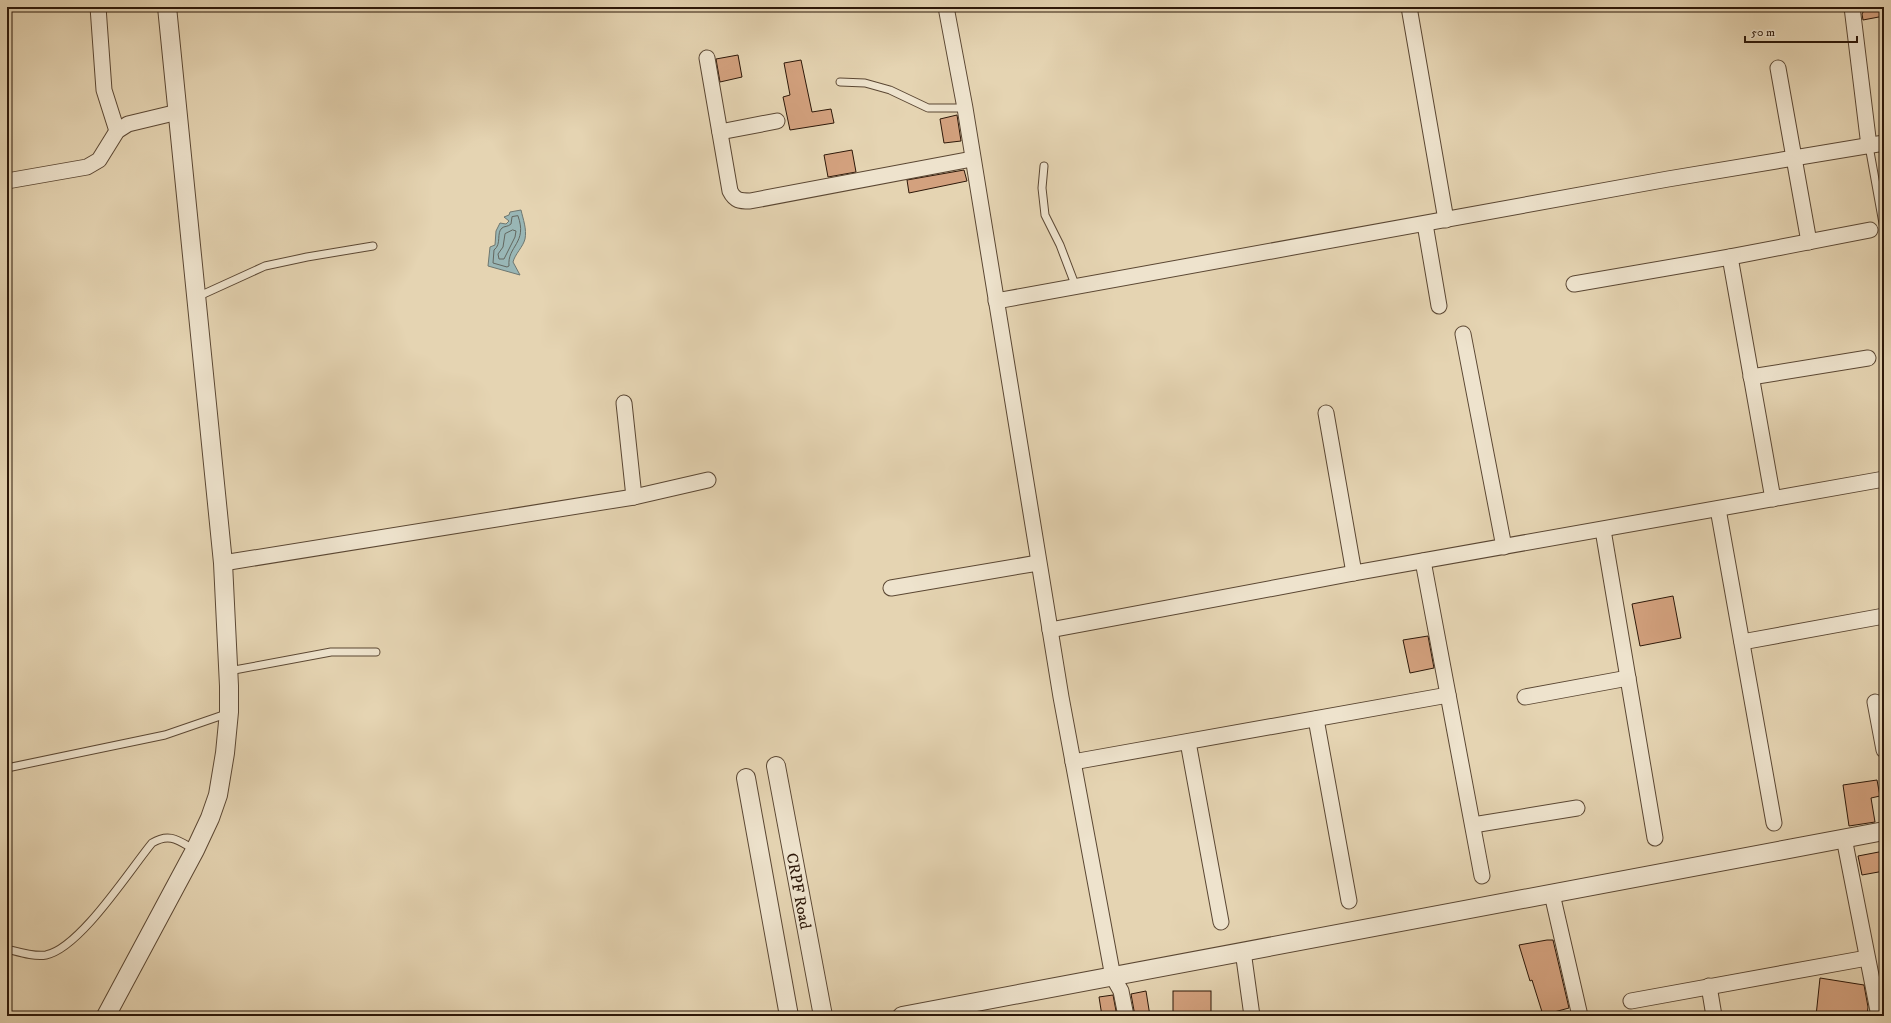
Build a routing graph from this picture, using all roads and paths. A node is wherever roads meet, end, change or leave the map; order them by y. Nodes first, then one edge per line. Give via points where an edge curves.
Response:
1 (98, 7) edge
2 (167, 7) edge
3 (946, 7) edge
4 (1409, 7) edge
5 (1852, 7) edge
6 (708, 58) dead end
7 (1778, 68) dead end
8 (840, 82) dead end
9 (965, 108) junction
10 (178, 112) junction
11 (777, 121) dead end
12 (116, 131) junction
13 (720, 132) junction
14 (1877, 144) edge
15 (1795, 157) junction
16 (972, 159) junction
17 (1044, 166) dead end
18 (7, 182) edge
19 (1446, 220) junction
20 (1426, 224) junction
21 (1877, 230) edge
22 (1809, 242) junction
23 (373, 246) dead end
24 (1730, 257) junction
25 (1574, 284) dead end
26 (1076, 287) junction
27 (197, 298) junction
28 (996, 301) junction
29 (1439, 306) dead end
30 (1463, 334) dead end
31 (1868, 358) dead end
32 (1751, 377) junction
33 (624, 403) dead end
34 (1326, 413) dead end
35 (1884, 479) edge
36 (708, 480) dead end
37 (634, 497) junction
38 (1773, 499) junction
39 (1718, 509) junction
40 (1603, 530) junction
41 (1504, 547) junction
42 (1423, 561) junction
43 (223, 563) junction
44 (1038, 563) junction
45 (1354, 573) junction
46 (891, 588) dead end
47 (1884, 616) edge
48 (1050, 630) junction
49 (1742, 642) junction
50 (376, 652) dead end
51 (229, 671) junction
52 (1628, 678) junction
53 (1448, 695) junction
54 (1525, 697) dead end
55 (1875, 702) dead end
56 (229, 712) junction
57 (1316, 719) junction
58 (1188, 742) junction
59 (1884, 750) edge
60 (1073, 762) junction
61 (776, 766) dead end
62 (7, 768) edge
63 (746, 778) dead end
64 (1577, 808) dead end
65 (1774, 824) dead end
66 (1473, 825) junction
67 (1884, 831) edge
68 (1656, 838) dead end
69 (1844, 838) junction
70 (196, 850) junction
71 (1482, 876) dead end
72 (1552, 894) junction
73 (1349, 901) dead end
74 (1221, 922) dead end
75 (7, 949) edge
76 (1243, 951) junction
77 (1868, 958) junction
78 (1113, 977) junction
79 (1709, 986) junction
80 (1631, 1001) dead end
81 (106, 1016) edge
82 (789, 1016) edge
83 (822, 1016) edge
84 (902, 1016) edge
85 (1126, 1016) edge
86 (1252, 1016) edge
87 (1580, 1016) edge
88 (1714, 1016) edge
89 (1879, 1016) edge

1 - 12 street via 104,90
2 - 10 street
3 - 9 street
4 - 19 street
5 - 14 street
6 - 13 street
7 - 15 street
8 - 9 lane via 865,83 890,90 928,108
9 - 16 street
10 - 12 street via 128,124
10 - 27 street
11 - 13 street
12 - 18 street via 99,160 87,167
13 - 16 street via 730,191 734,198 740,201
14 - 15 street
14 - 21 lane
15 - 19 street
15 - 22 street
16 - 28 street
17 - 26 lane via 1042,196 1045,215
19 - 20 street
20 - 26 street
20 - 29 street
21 - 22 street
22 - 24 street
23 - 27 lane via 265,266
24 - 25 street
24 - 32 street
26 - 28 street
27 - 43 street
28 - 44 street
30 - 41 street
31 - 32 street
32 - 38 street
33 - 37 street
34 - 45 street
35 - 38 street
36 - 37 street
37 - 43 street
38 - 39 street
39 - 40 street
39 - 49 street
40 - 41 street
40 - 52 street
41 - 42 street
42 - 45 street
42 - 53 street
43 - 51 street
44 - 46 street
44 - 48 street
45 - 48 street
47 - 49 street
48 - 60 street
49 - 65 street
50 - 51 lane via 331,652
51 - 56 street
52 - 54 street
52 - 68 street
53 - 57 street
53 - 66 street
55 - 59 street
56 - 62 lane via 165,735
56 - 70 street via 218,795
57 - 58 street
57 - 73 street
58 - 60 street
58 - 74 street
60 - 78 street
61 - 83 street, CRPF Road
63 - 82 street
64 - 66 street
66 - 71 street
67 - 69 street
69 - 72 street
69 - 77 street
70 - 75 lane via 175,839 161,838 152,843 107,902 65,946 45,955
70 - 81 street
72 - 76 street
72 - 87 street
76 - 78 street
76 - 86 street
77 - 79 street
77 - 89 street
78 - 84 street
78 - 85 street via 1121,991
79 - 80 street
79 - 88 street

